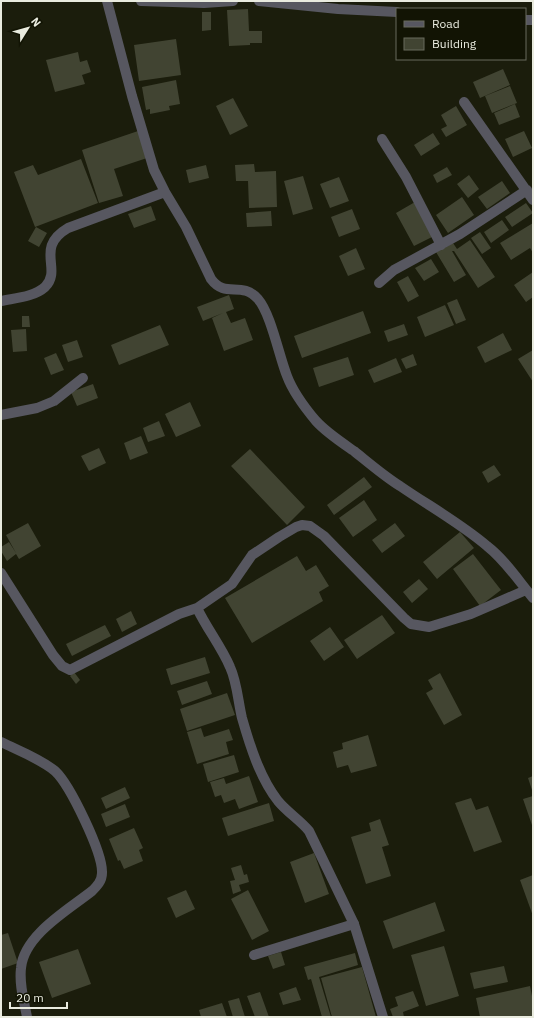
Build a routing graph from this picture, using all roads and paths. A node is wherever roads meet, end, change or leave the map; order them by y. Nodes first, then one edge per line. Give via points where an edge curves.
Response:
1 (107, 1) edge
2 (141, 1) edge
3 (233, 1) edge
4 (259, 1) edge
5 (396, 12) edge
6 (464, 102) dead end
7 (382, 139) dead end
8 (527, 190) junction
9 (165, 192) junction
10 (533, 200) edge
11 (441, 245) junction
12 (379, 283) dead end
13 (1, 301) edge
14 (83, 378) dead end
15 (1, 415) edge
16 (1, 573) edge
17 (526, 590) junction
18 (533, 598) edge
19 (197, 608) junction
20 (1, 742) edge
21 (354, 924) junction
22 (254, 955) dead end
23 (27, 1017) edge
24 (383, 1017) edge

1 - 9 street via 154,170
2 - 3 street
4 - 5 street
6 - 8 street
7 - 11 street via 406,177
8 - 10 street
8 - 11 street
9 - 13 street via 60,233 54,238 50,248 50,280 45,287 20,298
9 - 17 street via 215,285 224,290 245,290 260,301 272,328 287,377 317,422 398,485 488,547
11 - 12 street via 394,270
14 - 15 street via 54,401 37,408
16 - 19 street via 53,655 62,666 70,670 179,614
17 - 18 street
17 - 19 street via 471,614 429,628 417,626 404,618 324,536 310,526 302,525 252,555 232,584
19 - 21 street via 232,671 242,717 263,776 278,801 309,831
20 - 23 street via 46,765 62,779 84,817 102,866 98,884 44,929 24,954 20,980
21 - 22 street
21 - 24 street

